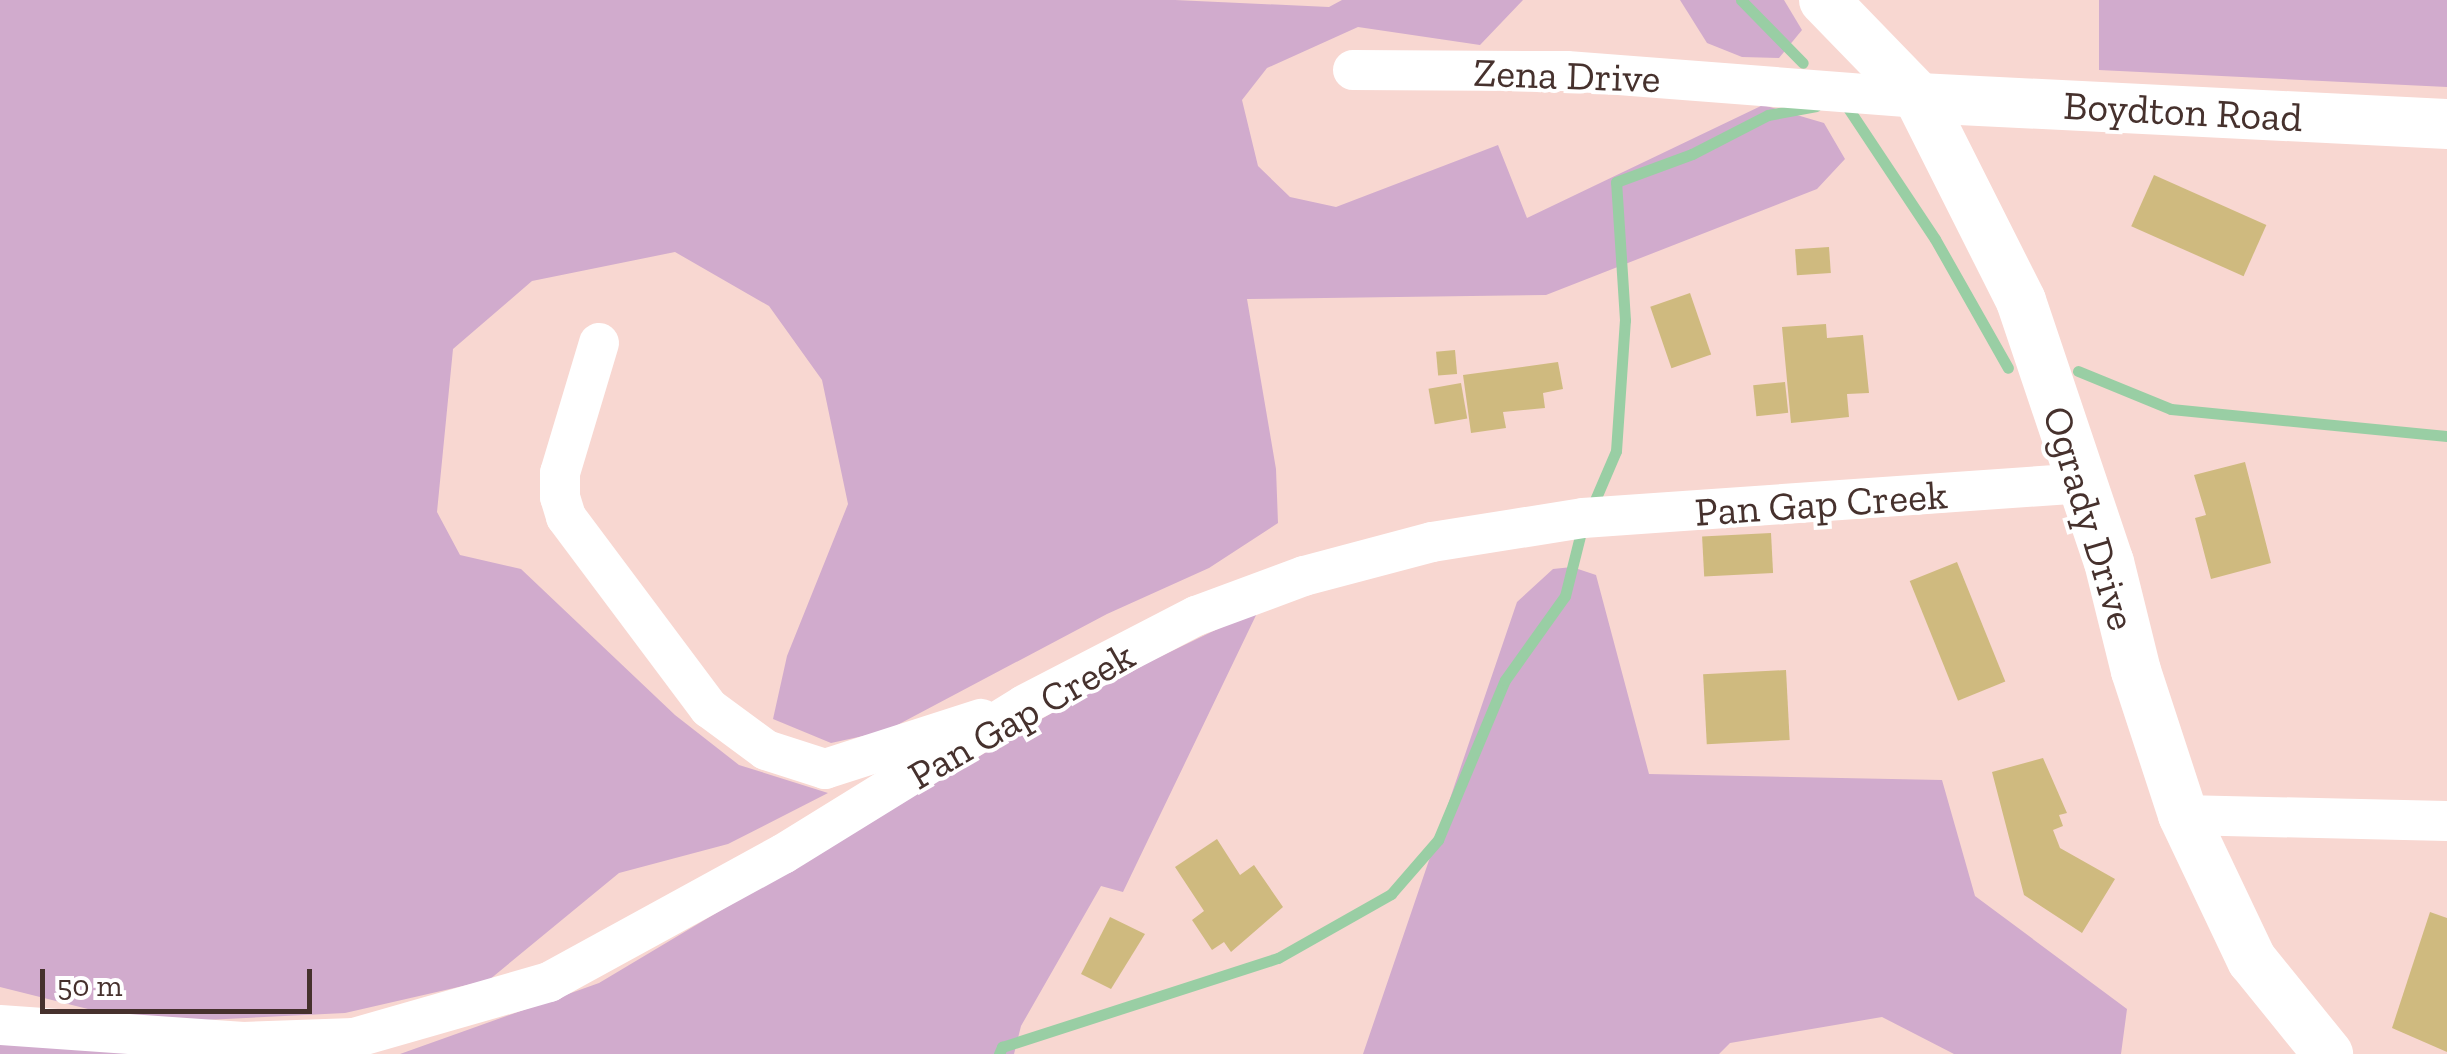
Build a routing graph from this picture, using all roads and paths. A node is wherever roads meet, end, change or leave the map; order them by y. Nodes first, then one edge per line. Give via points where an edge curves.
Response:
1 (1824, 0) edge
2 (1353, 70) dead end
3 (1919, 98) junction
4 (2447, 124) edge
5 (599, 343) dead end
6 (2082, 483) junction
7 (1024, 706) junction
8 (2183, 815) junction
9 (2447, 821) edge
10 (0, 1025) edge
11 (2328, 1054) edge

1 - 3 street, Ogrady Drive
2 - 3 street, Zena Drive via 1567,71
3 - 4 street, Boydton Road
3 - 6 street, Ogrady Drive via 2021,301
5 - 7 street via 560,472 566,517 734,732 825,769
6 - 7 street, Pan Gap Creek via 1583,518 1432,542 1304,576 1196,616
6 - 8 street, Ogrady Drive
7 - 10 street, Pan Gap Creek via 784,854 549,982 354,1038 243,1042
8 - 9 street
8 - 11 street, Ogrady Drive via 2252,960

